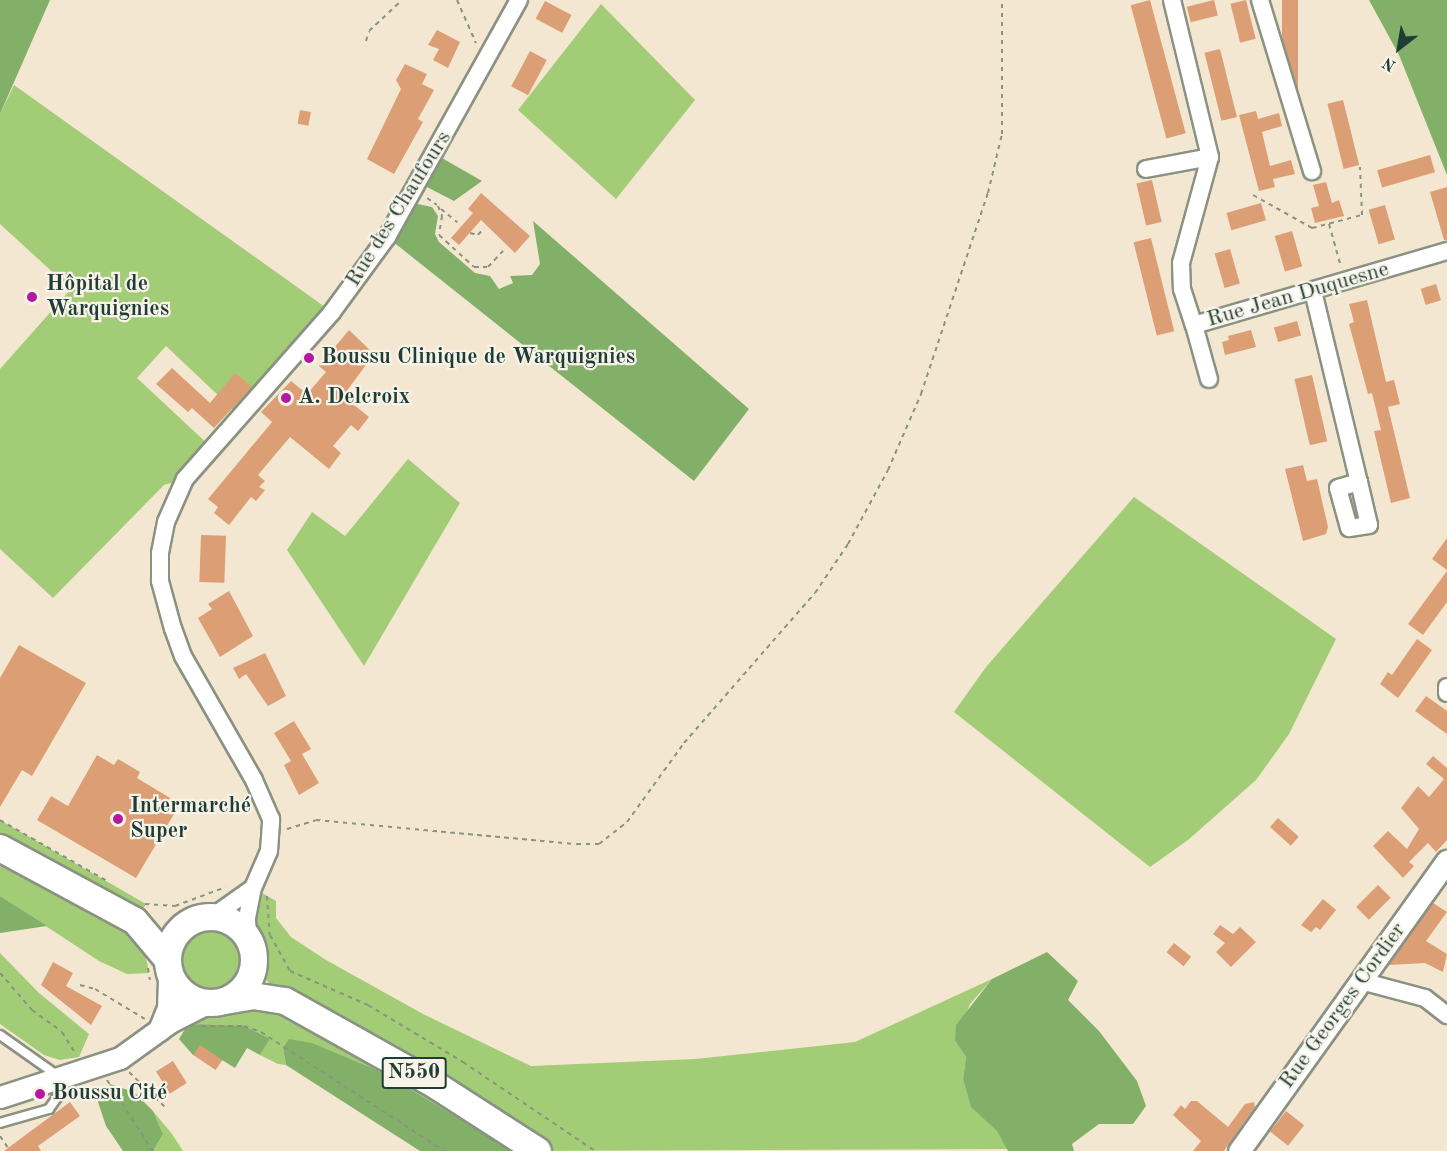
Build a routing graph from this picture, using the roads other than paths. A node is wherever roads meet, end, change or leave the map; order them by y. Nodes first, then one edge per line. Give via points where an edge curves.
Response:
1 (519, 0) edge
2 (1172, 0) edge
3 (1260, 0) edge
4 (1210, 157) junction
5 (1146, 169) dead end
6 (1312, 171) dead end
7 (1447, 252) edge
8 (1313, 291) junction
9 (1194, 325) junction
10 (1209, 379) dead end
11 (1359, 482) dead end
12 (1447, 687) edge
13 (1447, 693) edge
14 (0, 849) edge
15 (1447, 861) edge
16 (253, 888) junction
17 (138, 911) junction
18 (200, 920) junction
19 (251, 949) junction
20 (159, 971) junction
21 (1361, 981) junction
22 (285, 1001) junction
23 (211, 1010) junction
24 (1447, 1016) edge
25 (149, 1021) junction
26 (0, 1035) edge
27 (61, 1078) junction
28 (0, 1097) edge
29 (0, 1123) edge
30 (538, 1151) edge
31 (1239, 1151) edge

1 - 16 street, Rue des Chaufours via 387,237 338,305 185,479 166,522 160,581 173,629 183,656 267,807 272,833
2 - 4 street, Rue Jean Duquesne
3 - 6 street
4 - 5 street
4 - 9 street, Rue Jean Duquesne via 1181,263 1182,289
7 - 8 street, Rue Jean Duquesne
8 - 9 street, Rue Jean Duquesne
8 - 11 street
9 - 10 street
12 - 13 street
14 - 17 main road
15 - 21 street, Rue Georges Cordier
16 - 18 street
16 - 19 street
17 - 18 main road
17 - 20 main road
18 - 19 main road via 232,923
18 - 20 main road via 170,945
19 - 22 main road, N550 via 269,985
19 - 23 main road via 246,985
20 - 23 main road via 184,994
20 - 25 street via 168,1008
21 - 24 street via 1425,998
21 - 31 street, Rue Georges Cordier
22 - 23 main road, N550 via 253,996
22 - 30 main road, N550 via 437,1086
23 - 25 street
25 - 27 street via 120,1058
26 - 27 lane
27 - 28 street
27 - 29 lane via 58,1100 49,1109

